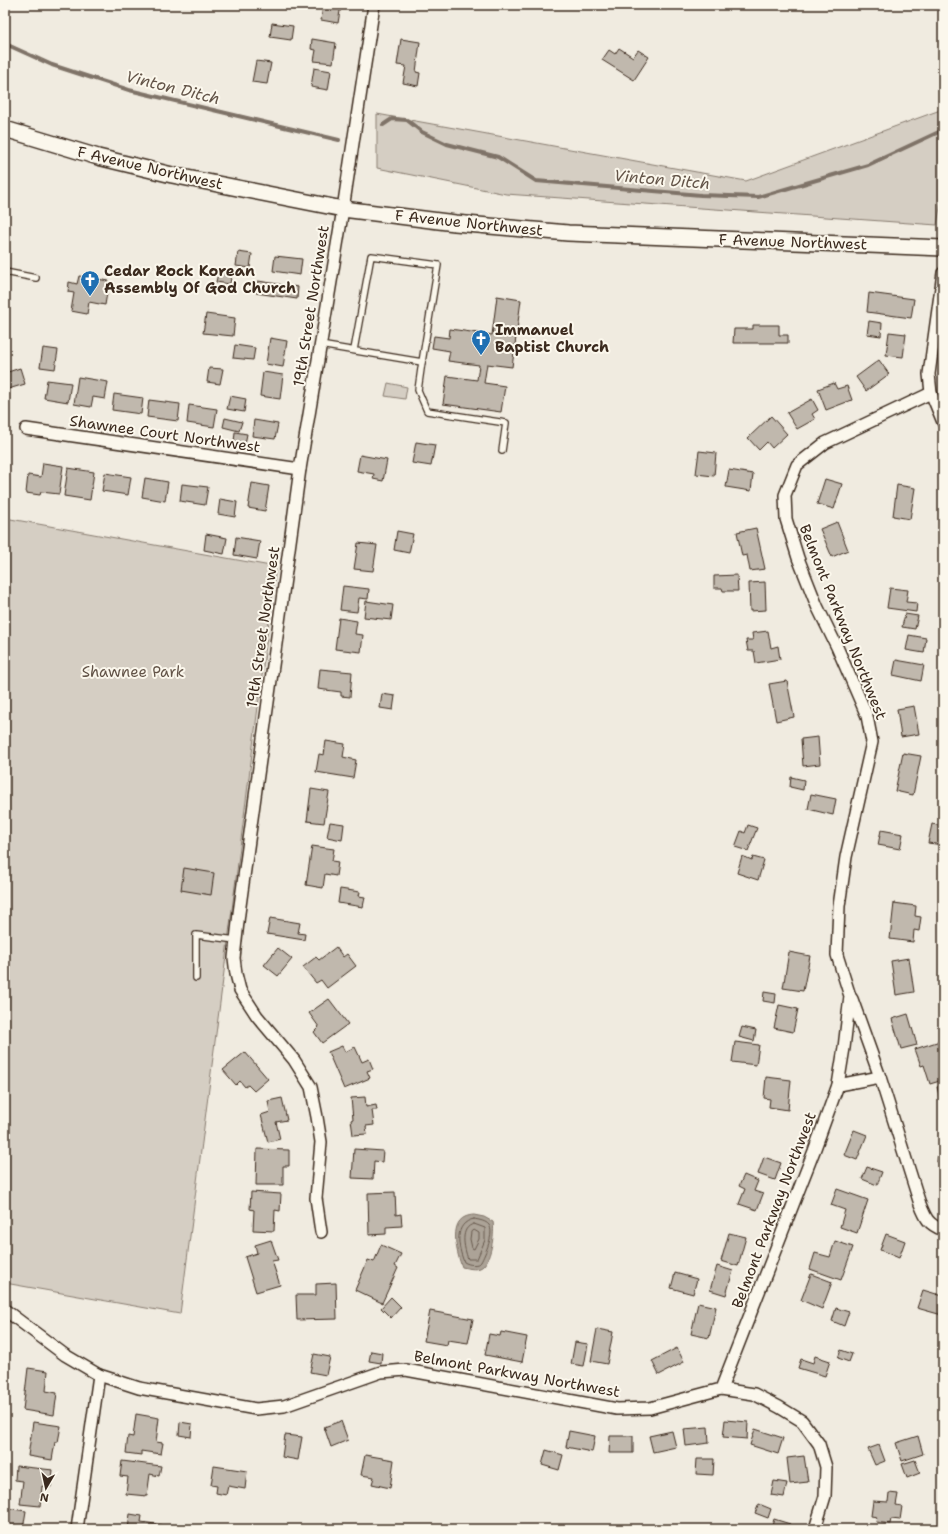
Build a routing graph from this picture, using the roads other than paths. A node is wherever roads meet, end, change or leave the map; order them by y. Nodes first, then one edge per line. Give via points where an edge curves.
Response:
1 (374, 5) edge
2 (5, 129) edge
3 (343, 208) junction
4 (943, 248) edge
5 (5, 272) edge
6 (943, 273) edge
7 (36, 278) dead end
8 (320, 345) junction
9 (354, 350) junction
10 (422, 362) junction
11 (930, 393) junction
12 (943, 422) edge
13 (26, 429) dead end
14 (502, 451) dead end
15 (300, 469) junction
16 (236, 940) junction
17 (196, 978) dead end
18 (850, 996) junction
19 (880, 1077) junction
20 (838, 1084) junction
21 (943, 1230) edge
22 (321, 1232) dead end
23 (5, 1310) edge
24 (99, 1375) junction
25 (721, 1389) junction
26 (77, 1529) edge
27 (815, 1529) edge

1 - 3 street, 19th Street Northwest
2 - 3 main road, F Avenue Northwest via 98,157 172,175
3 - 4 main road, F Avenue Northwest via 455,223 568,233
3 - 8 street, 19th Street Northwest
5 - 7 lane
6 - 11 street via 929,374
8 - 9 lane
8 - 15 street, 19th Street Northwest
9 - 10 lane
9 - 10 lane via 371,256 438,265
10 - 14 lane via 418,390 427,411 506,424
11 - 12 street
11 - 18 street, Belmont Parkway Northwest via 825,444 797,465 785,495 786,519 798,558 867,716 872,742 846,858 840,906 837,955
13 - 15 street, Shawnee Court Northwest
15 - 16 street, 19th Street Northwest
16 - 17 lane via 196,935
16 - 22 street, 19th Street Northwest via 234,958 240,990 257,1016 294,1060 311,1087 321,1142 316,1198
18 - 19 street
18 - 20 street, Belmont Parkway Northwest
19 - 20 street
19 - 21 street via 920,1204 927,1220
20 - 25 street, Belmont Parkway Northwest
23 - 24 street, Belmont Parkway Northwest via 65,1355
24 - 25 street, Belmont Parkway Northwest via 139,1388 256,1409 284,1406 381,1372 406,1370 617,1409 650,1408
24 - 26 street
25 - 27 street via 754,1394 779,1407 802,1421 819,1444 826,1467 825,1496

